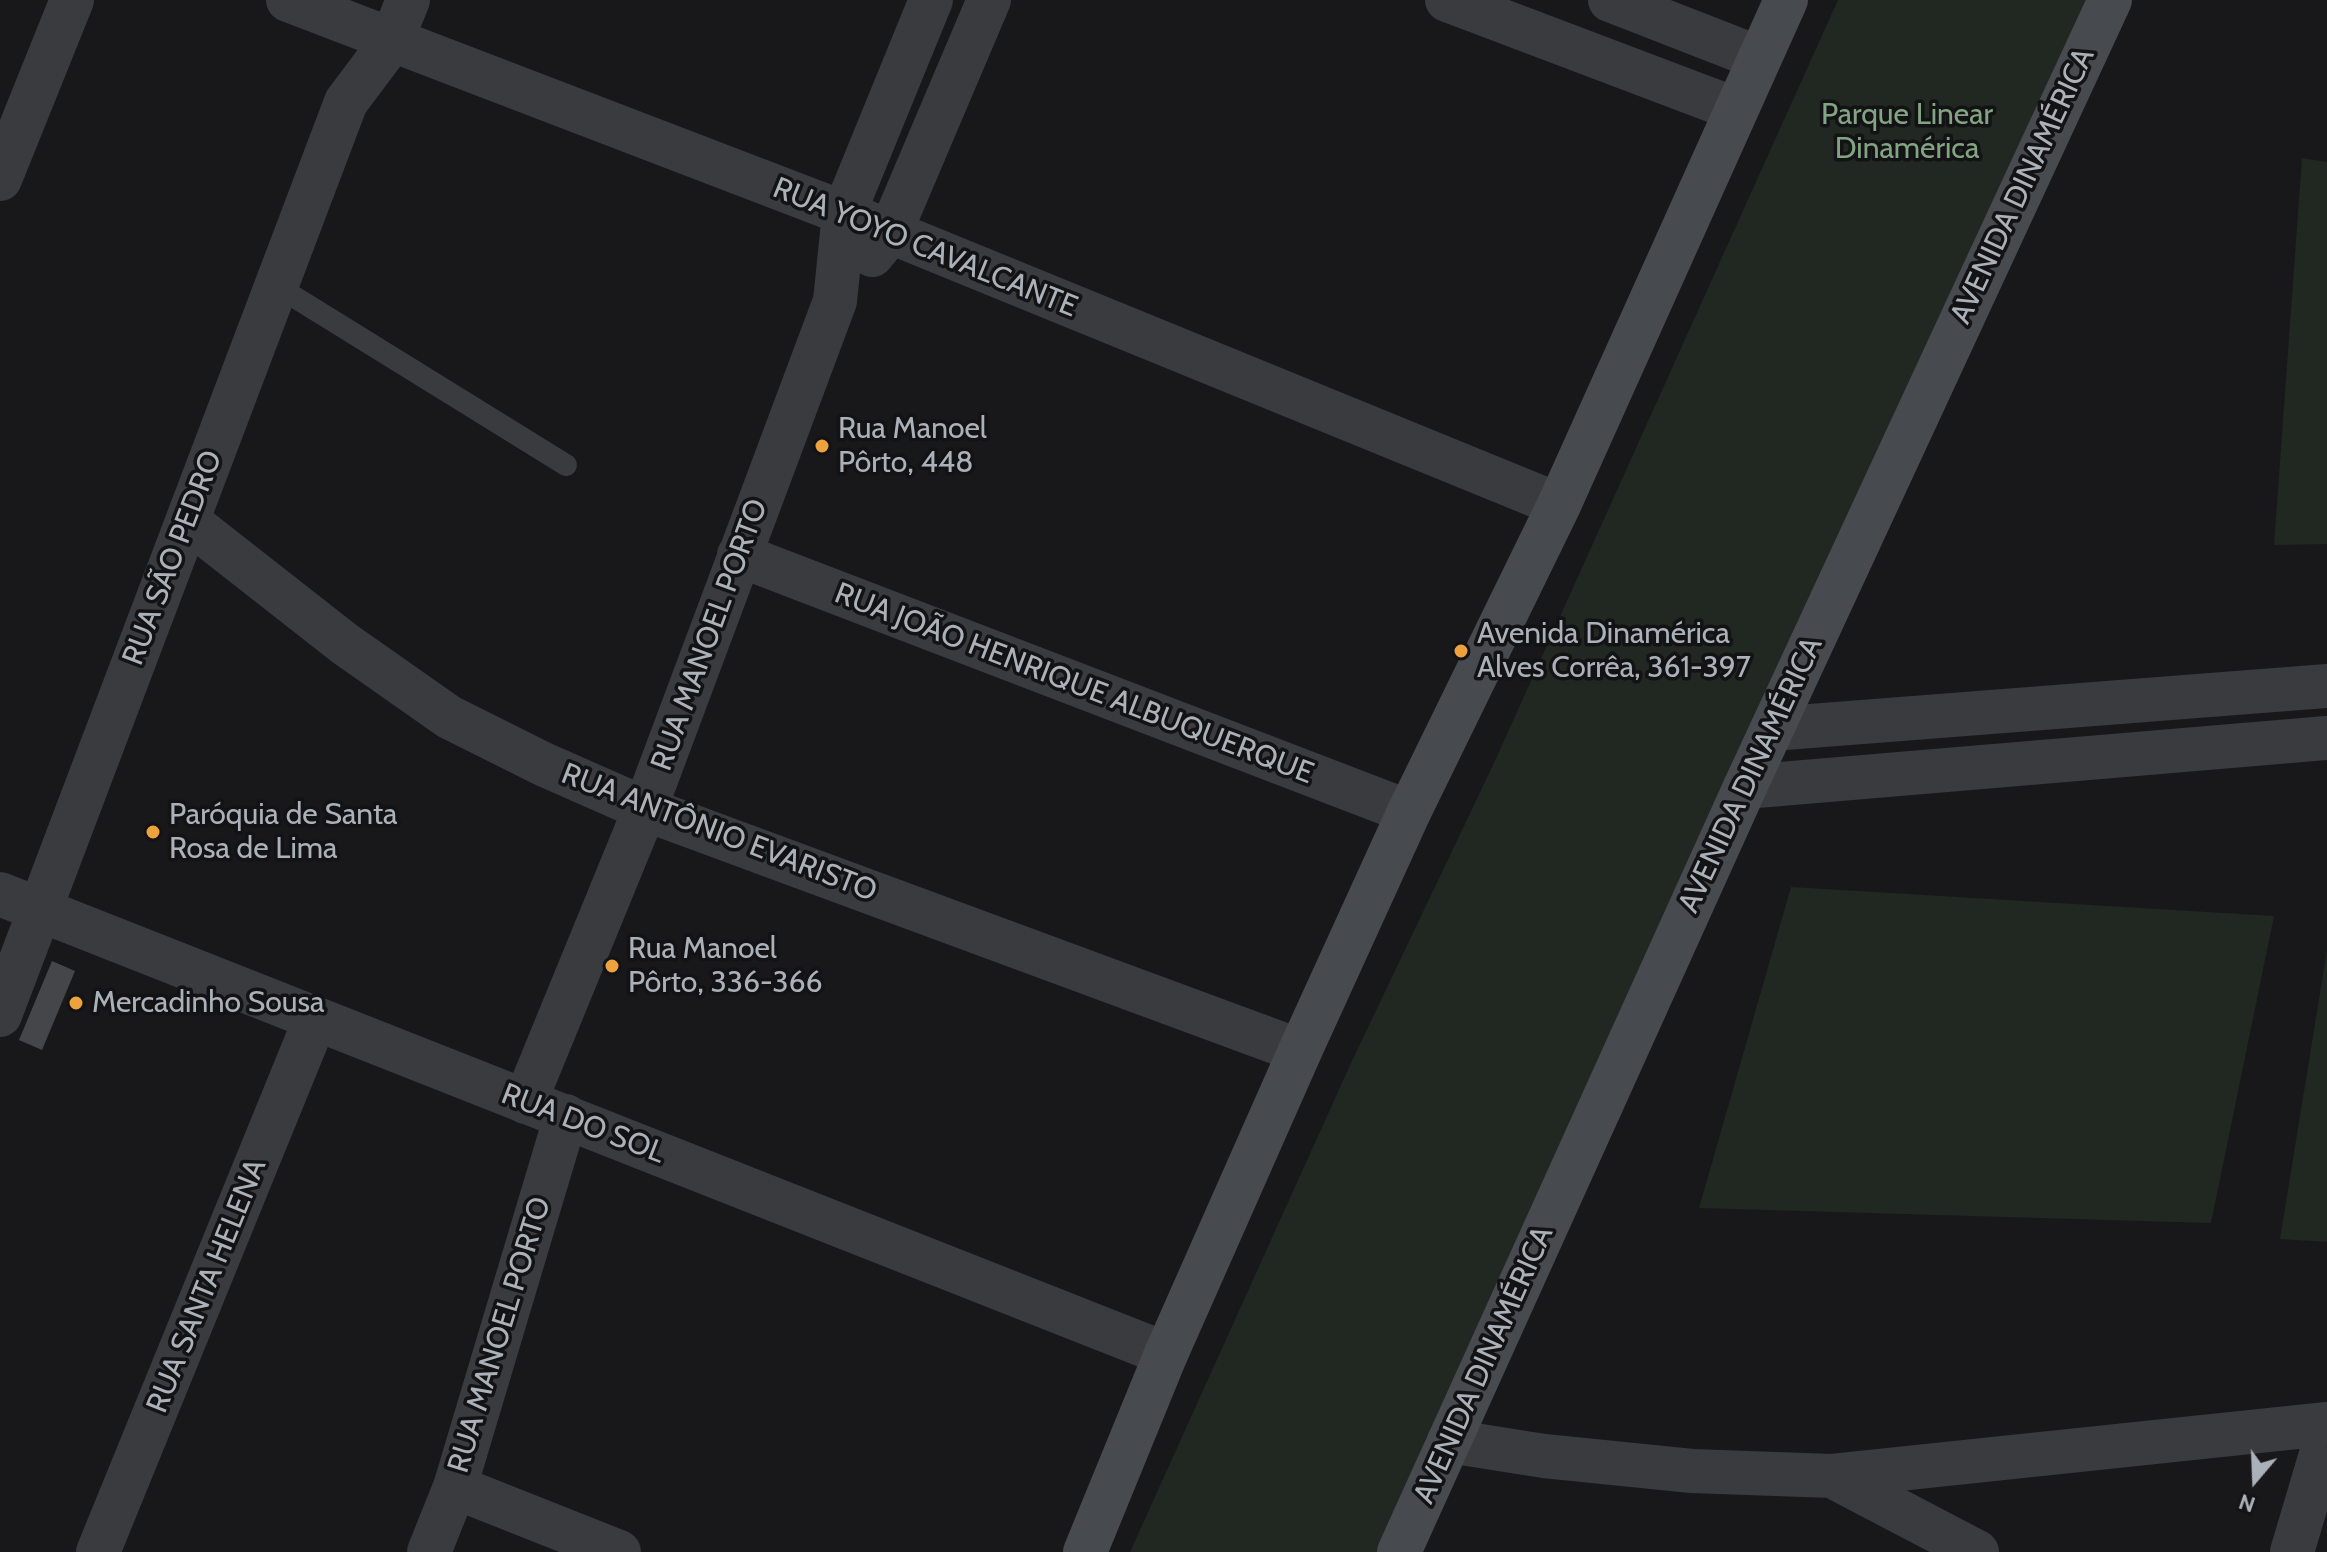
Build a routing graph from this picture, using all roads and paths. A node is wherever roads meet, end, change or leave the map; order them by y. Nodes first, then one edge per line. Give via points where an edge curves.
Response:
1 (72, 0) edge
2 (288, 0) edge
3 (408, 0) edge
4 (931, 0) edge
5 (989, 0) edge
6 (1447, 0) edge
7 (1610, 0) edge
8 (1786, 0) edge
9 (2110, 0) edge
10 (352, 12) edge
11 (391, 42) junction
12 (1759, 58) junction
13 (346, 102) junction
14 (1735, 109) junction
15 (0, 179) edge
16 (844, 213) junction
17 (890, 233) junction
18 (275, 285) junction
19 (835, 301) junction
20 (566, 465) dead end
21 (1559, 505) junction
22 (188, 521) junction
23 (739, 555) junction
24 (2327, 686) edge
25 (2212, 695) junction
26 (1772, 729) junction
27 (2327, 738) edge
28 (2217, 747) junction
29 (1745, 787) junction
30 (645, 809) junction
31 (1409, 812) junction
32 (0, 894) edge
33 (41, 911) junction
34 (0, 1015) edge
35 (315, 1020) junction
36 (1300, 1051) junction
37 (525, 1102) junction
38 (566, 1116) junction
39 (1166, 1354) junction
40 (2327, 1424) edge
41 (2327, 1434) edge
42 (1449, 1441) junction
43 (1832, 1476) junction
44 (455, 1487) junction
45 (98, 1552) edge
46 (429, 1552) edge
47 (619, 1552) edge
48 (1085, 1552) edge
49 (1399, 1552) edge
50 (1977, 1552) edge
51 (2292, 1552) edge

1 - 15 street
2 - 10 street, RUA YOYO CAVALCANTE
3 - 11 street, RUA SÃO PEDRO
4 - 16 street, RUA MANOEL PORTO
5 - 17 street, RUA MANOEL PORTO
6 - 14 street
7 - 12 street
8 - 12 main road
9 - 26 main road, AVENIDA DINAMÉRICA
10 - 11 street, RUA YOYO CAVALCANTE
10 - 13 street, RUA SÃO PEDRO
11 - 13 street, RUA SÃO PEDRO
11 - 16 street, RUA YOYO CAVALCANTE
12 - 14 main road
13 - 18 street, RUA SÃO PEDRO
14 - 21 main road
16 - 17 street, RUA YOYO CAVALCANTE
16 - 19 street, RUA MANOEL PORTO
17 - 19 street, RUA MANOEL PORTO
17 - 21 street, RUA YOYO CAVALCANTE
18 - 20 lane
18 - 22 street, RUA SÃO PEDRO
19 - 23 street, RUA MANOEL PORTO
21 - 31 main road
22 - 30 street, RUA ANTÔNIO EVARISTO via 345,644 449,717
22 - 33 street, RUA SÃO PEDRO
23 - 30 street, RUA MANOEL PORTO
23 - 31 street, RUA JOÃO HENRIQUE ALBUQUERQUE
24 - 25 street
25 - 26 street
25 - 28 street
26 - 29 main road, AVENIDA DINAMÉRICA
27 - 28 street
28 - 29 street
29 - 42 main road, AVENIDA DINAMÉRICA
30 - 36 street, RUA ANTÔNIO EVARISTO
30 - 37 street, RUA MANOEL PORTO
31 - 36 main road
32 - 33 street, RUA DO SOL
33 - 34 street, RUA SÃO PEDRO
33 - 35 street, RUA DO SOL
35 - 37 street, RUA DO SOL
35 - 45 street, RUA SANTA HELENA
36 - 39 main road
37 - 38 street, RUA DO SOL
38 - 39 street, RUA DO SOL
38 - 44 street, RUA MANOEL PORTO
39 - 48 main road
40 - 43 street
41 - 51 street
42 - 43 street via 1692,1471
42 - 49 main road, AVENIDA DINAMÉRICA
43 - 50 street
44 - 46 street, RUA MANOEL PORTO
44 - 47 street

